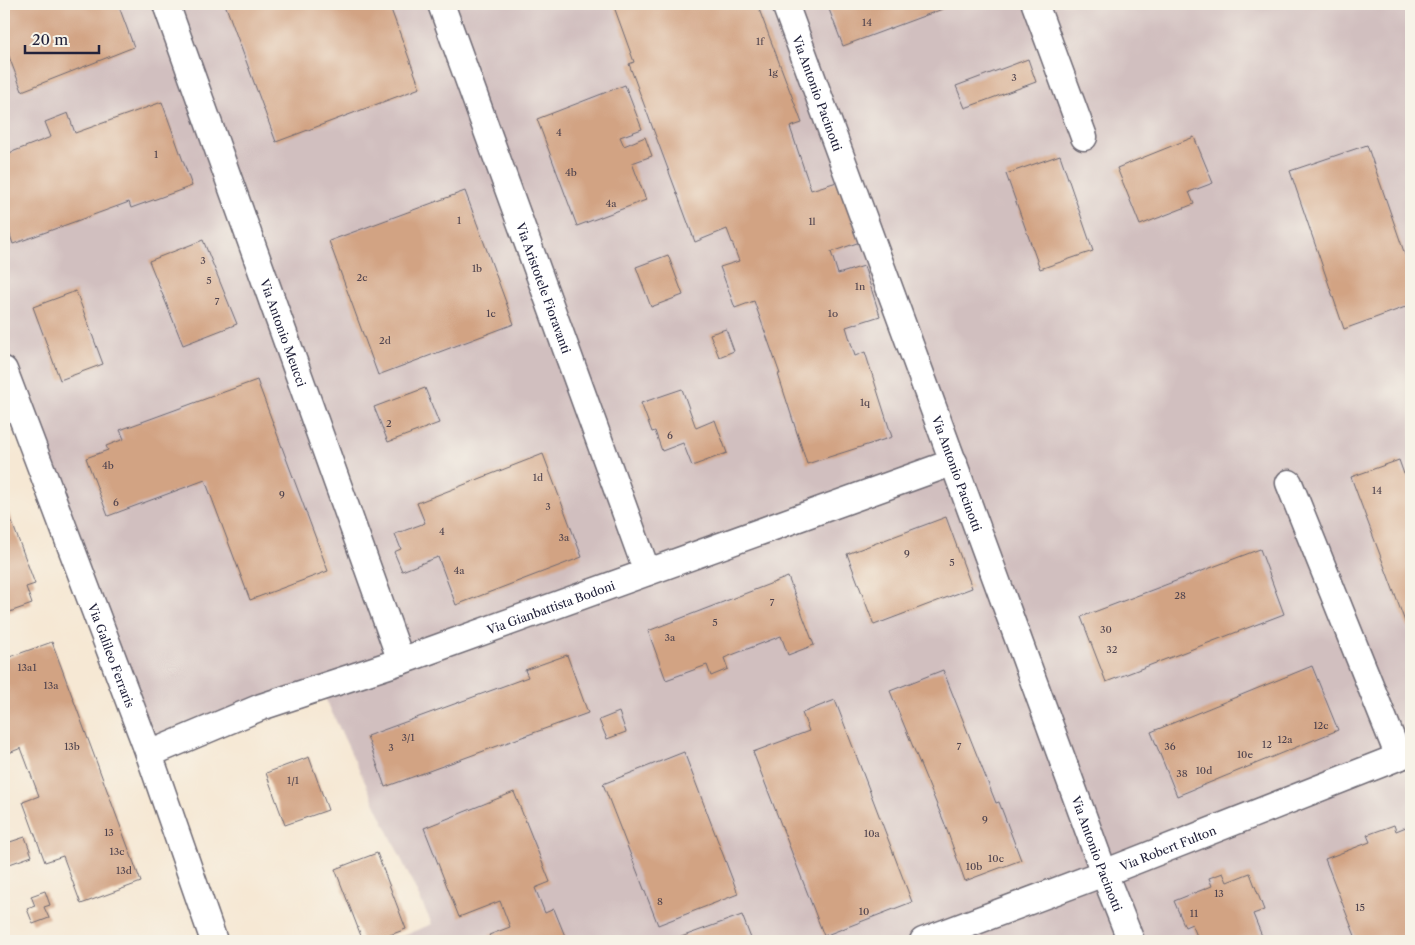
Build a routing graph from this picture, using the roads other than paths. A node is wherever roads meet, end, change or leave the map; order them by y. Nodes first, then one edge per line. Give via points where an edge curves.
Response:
1 (166, 4) edge
2 (440, 4) edge
3 (785, 4) edge
4 (1035, 4) edge
5 (1084, 137) dead end
6 (4, 370) edge
7 (954, 462) junction
8 (1289, 483) dead end
9 (647, 572) junction
10 (401, 661) junction
11 (149, 754) junction
12 (1405, 755) edge
13 (1104, 873) junction
14 (214, 941) edge
15 (924, 941) edge
16 (1131, 941) edge

1 - 10 street, Via Antonio Meucci
2 - 9 street, Via Aristotele Fioravanti
3 - 7 street, Via Antonio Pacinotti
4 - 5 street
6 - 11 street, Via Galileo Ferraris
7 - 9 street, Via Gianbattista Bodoni
7 - 13 street, Via Antonio Pacinotti
8 - 12 street
9 - 10 street, Via Gianbattista Bodoni
10 - 11 street, Via Gianbattista Bodoni via 261,707
11 - 14 street, Via Galileo Ferraris
12 - 13 street, Via Robert Fulton
13 - 15 street, Via Robert Fulton
13 - 16 street, Via Antonio Pacinotti

